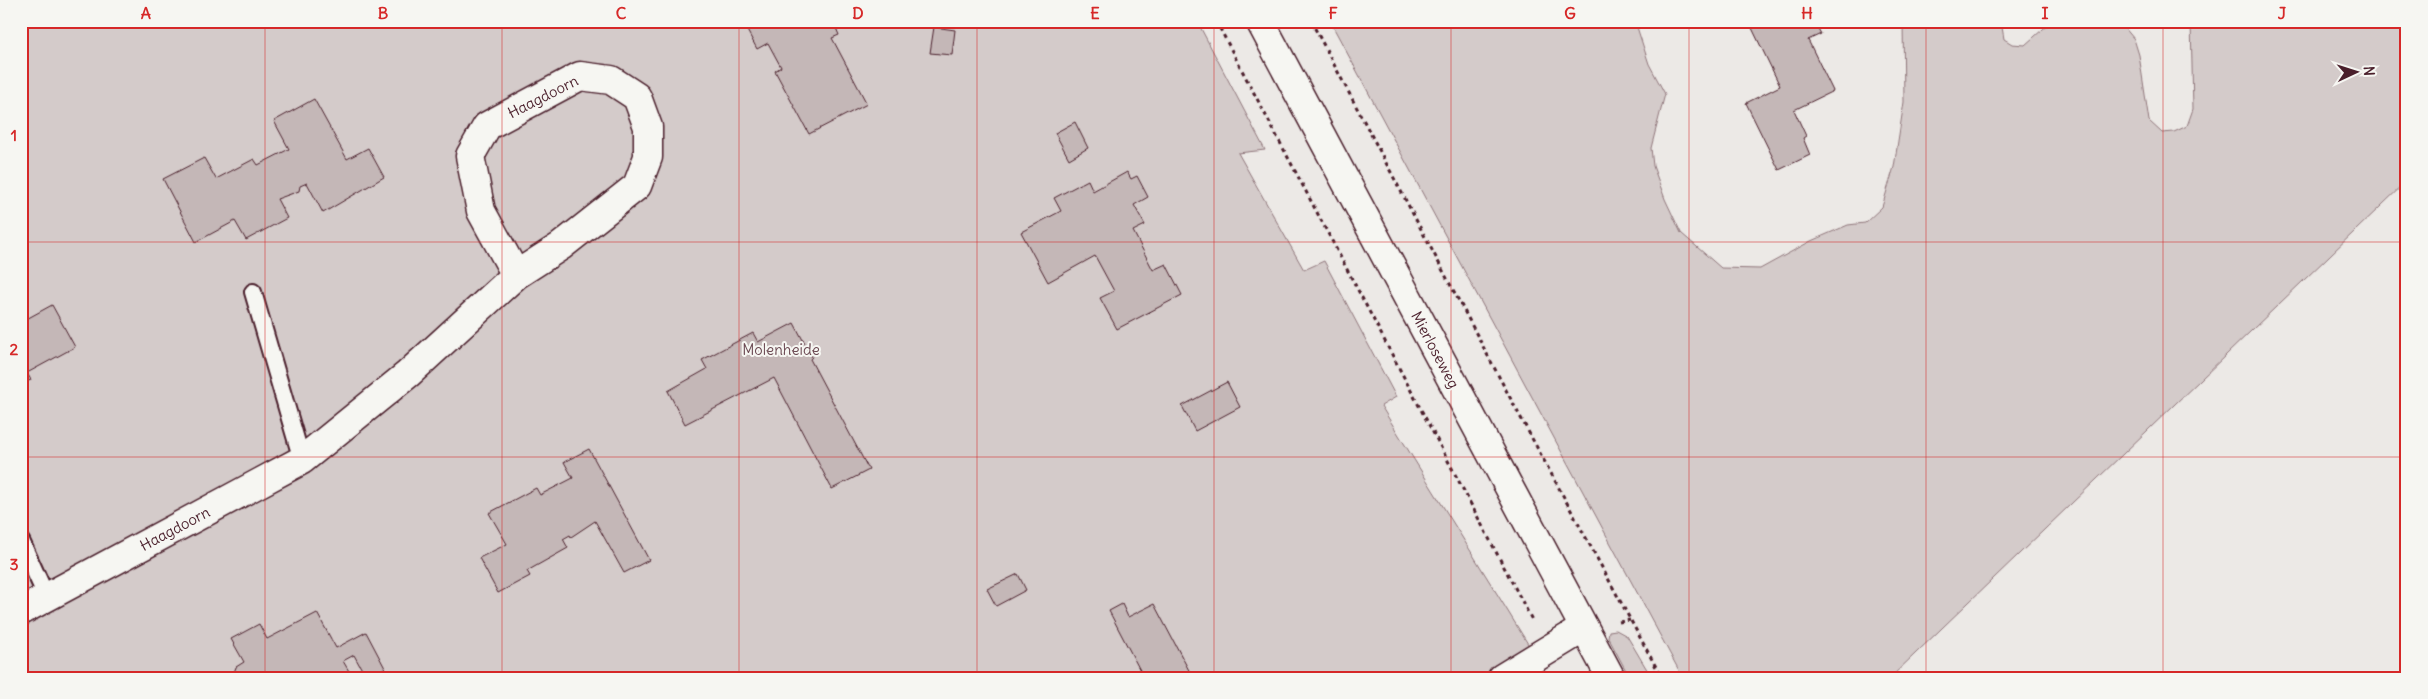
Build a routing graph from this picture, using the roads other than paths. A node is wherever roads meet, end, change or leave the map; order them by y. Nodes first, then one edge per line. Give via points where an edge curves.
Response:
1 (1260, 21) edge
2 (516, 275) junction
3 (253, 292) dead end
4 (302, 460) junction
5 (21, 541) edge
6 (47, 598) junction
7 (21, 611) edge
8 (1584, 628) junction
9 (1502, 678) edge
10 (1611, 678) edge

1 - 8 street, Mierloseweg
2 - 2 street, Haagdoorn via 481,211 470,156 487,126 538,98 580,76 611,80 637,97 648,127 648,158 637,186 561,246
2 - 4 street, Haagdoorn via 408,374
3 - 4 lane
4 - 6 street, Haagdoorn
5 - 6 lane
6 - 7 street, Haagdoorn
8 - 9 street
8 - 10 street, Mierloseweg

